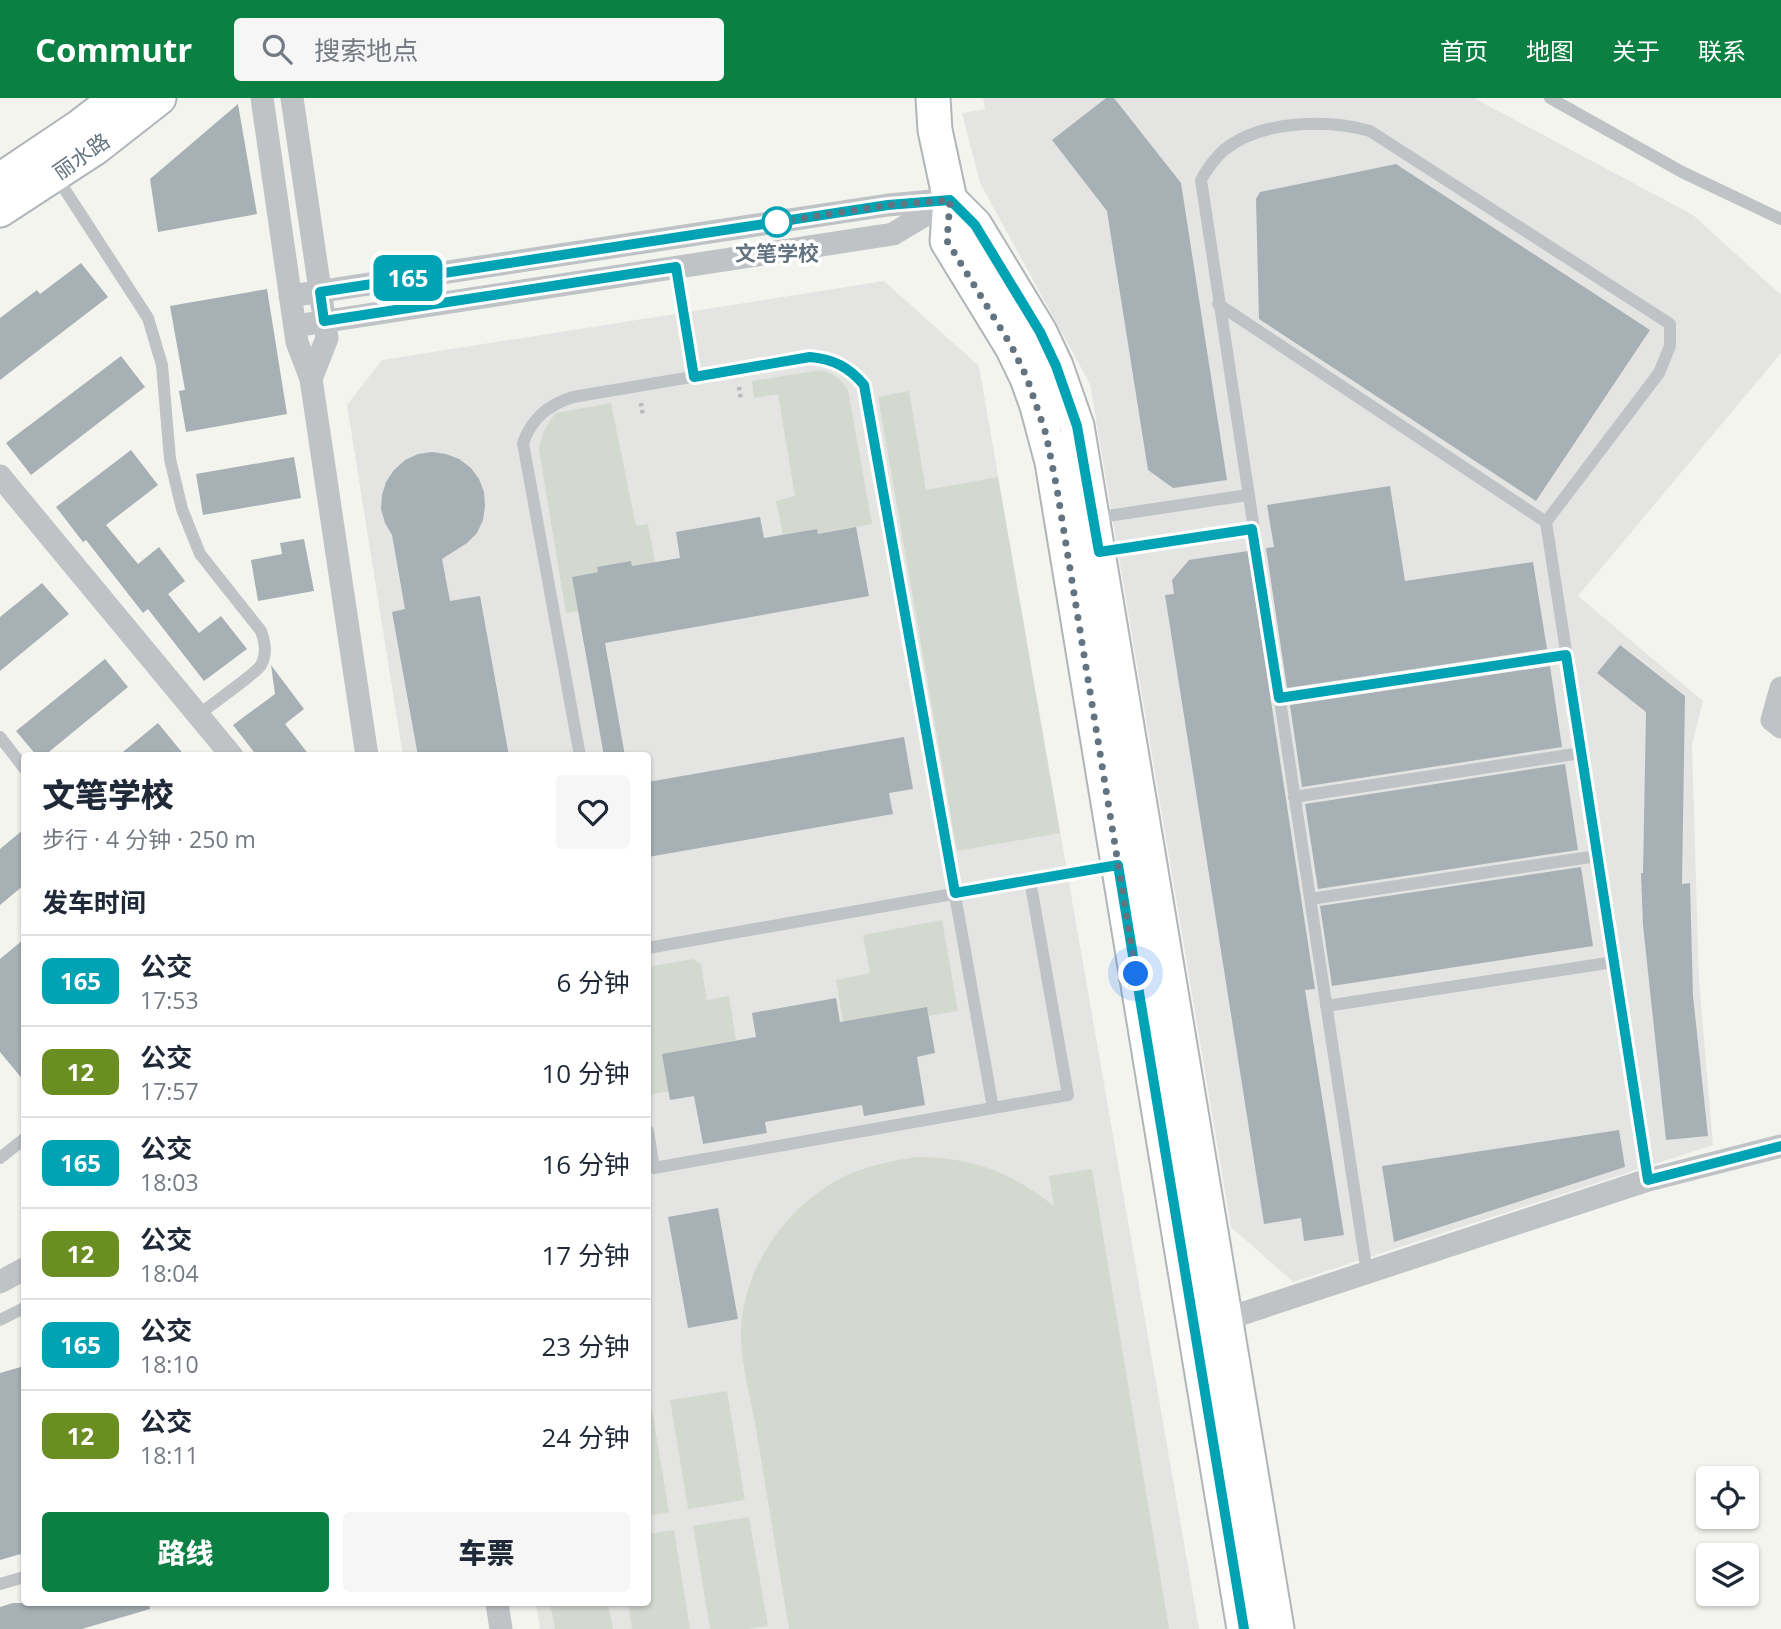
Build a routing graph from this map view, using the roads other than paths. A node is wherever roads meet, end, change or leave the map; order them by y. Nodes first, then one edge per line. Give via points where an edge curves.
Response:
1 (117, 98) edge
2 (159, 98) edge
3 (262, 98) edge
4 (292, 98) edge
5 (933, 98) edge
6 (1550, 98) edge
7 (55, 175) junction
8 (0, 180) edge
9 (950, 200) junction
10 (0, 210) edge
11 (1781, 219) edge
12 (676, 267) junction
13 (320, 292) junction
14 (290, 296) junction
15 (1218, 304) junction
16 (324, 321) junction
17 (295, 326) junction
18 (694, 377) junction
19 (311, 379) junction
20 (0, 476) edge
21 (1248, 495) junction
22 (1094, 518) junction
23 (1546, 522) junction
24 (1252, 529) junction
25 (1099, 552) junction
26 (1566, 655) junction
27 (1781, 688) edge
28 (1279, 698) junction
29 (198, 715) junction
30 (1781, 727) edge
31 (0, 737) edge
32 (229, 752) edge
33 (366, 752) edge
34 (579, 752) edge
35 (1581, 753) junction
36 (21, 764) edge
37 (1294, 797) junction
38 (1597, 856) junction
39 (1118, 865) junction
40 (1030, 880) junction
41 (955, 893) junction
42 (1310, 899) junction
43 (651, 947) edge
44 (1614, 962) junction
45 (1326, 1006) junction
46 (993, 1108) junction
47 (21, 1141) edge
48 (1781, 1146) edge
49 (651, 1150) edge
50 (0, 1158) edge
51 (1648, 1180) junction
52 (21, 1271) edge
53 (1367, 1273) junction
54 (0, 1282) edge
55 (21, 1310) edge
56 (1226, 1319) junction
57 (0, 1320) edge
58 (21, 1578) edge
59 (0, 1584) edge
60 (497, 1606) edge
61 (501, 1629) edge
62 (1244, 1629) edge
63 (1277, 1629) edge

1 - 8 street, 丽水路
2 - 7 street, 丽水路
3 - 14 street
4 - 13 street
5 - 9 street
6 - 11 lane via 1682,173
7 - 10 street, 丽水路
7 - 29 lane via 148,318 162,365 170,459 182,509 200,554 261,631 264,641 261,666
9 - 12 street via 893,234
9 - 13 street via 888,205
9 - 22 street via 975,225 1056,366 1077,426
9 - 39 street via 947,241 1012,347 1046,434
12 - 16 street
12 - 18 lane
13 - 14 street
13 - 16 street
14 - 17 street
15 - 21 lane
15 - 23 lane
15 - 23 lane via 1201,180 1210,164 1239,140 1256,133 1331,124 1370,131 1670,324 1670,346 1659,373
16 - 17 street
16 - 19 street via 327,338
17 - 19 street
18 - 34 lane via 561,401 533,422 523,443
18 - 41 lane via 810,357 845,367 864,385
19 - 33 street
20 - 29 street
21 - 22 lane
21 - 24 lane
22 - 25 street
23 - 26 lane
24 - 25 lane
24 - 28 lane
25 - 56 street
26 - 28 lane
26 - 35 lane
27 - 30 street via 1772,720
28 - 37 lane
29 - 32 street
31 - 36 lane
35 - 37 lane
35 - 38 lane
37 - 42 lane
38 - 42 lane
38 - 44 lane
39 - 40 lane
39 - 62 street
40 - 41 lane
40 - 46 lane via 1068,1095
41 - 43 lane
41 - 46 lane
42 - 45 lane
44 - 45 lane
44 - 51 lane
45 - 53 lane
46 - 49 lane via 654,1168
47 - 50 lane
48 - 51 street
51 - 53 street
52 - 54 street
53 - 56 street
55 - 57 lane
56 - 63 street
58 - 59 lane
60 - 61 street

